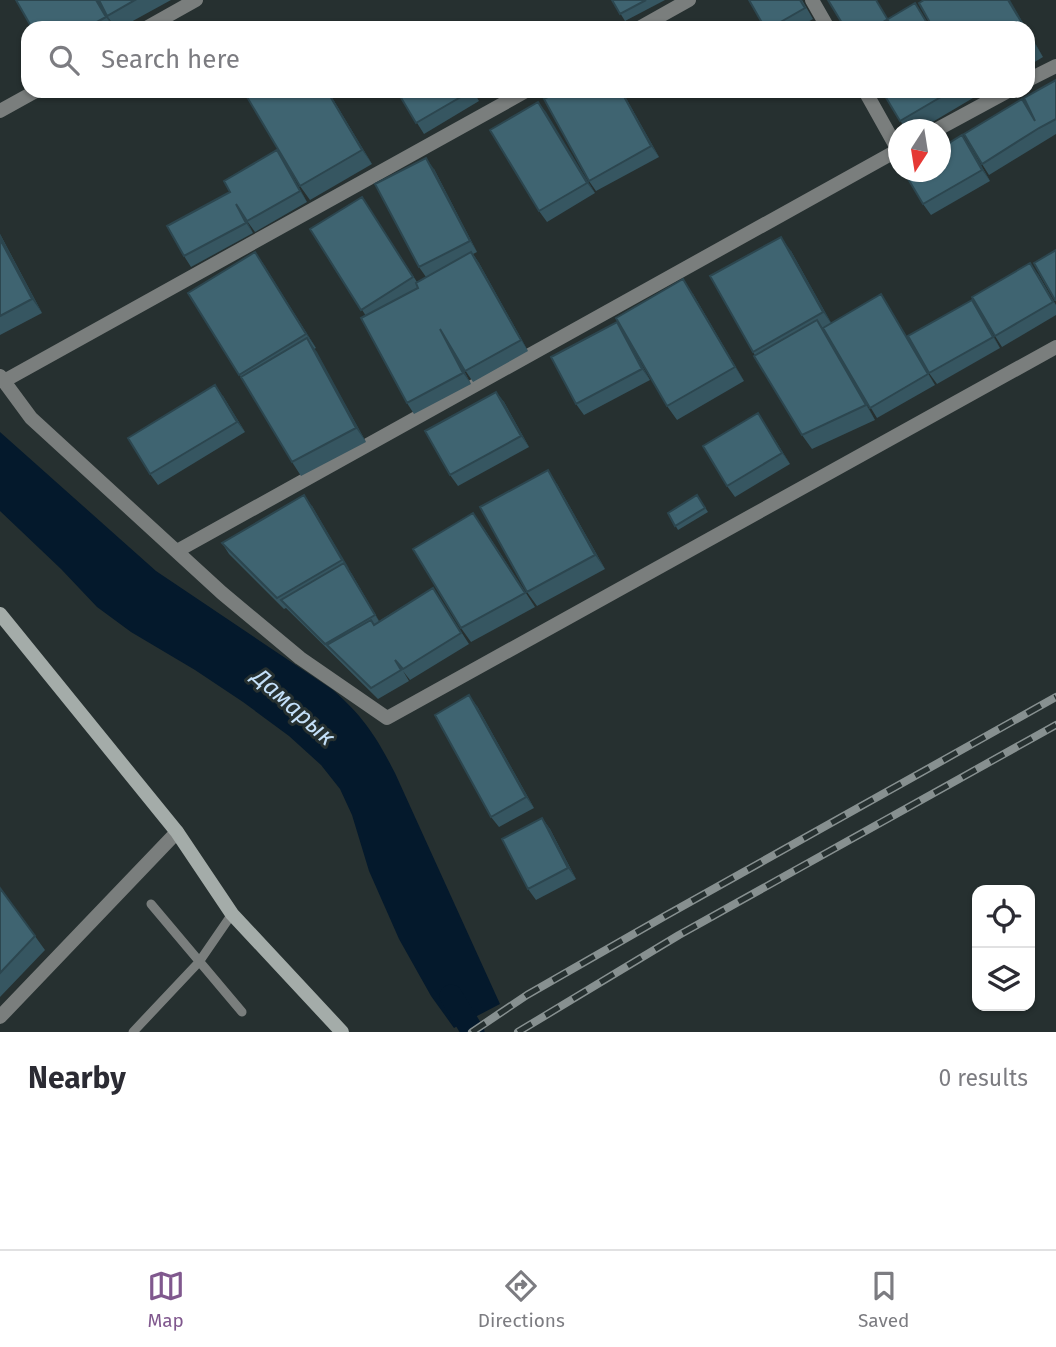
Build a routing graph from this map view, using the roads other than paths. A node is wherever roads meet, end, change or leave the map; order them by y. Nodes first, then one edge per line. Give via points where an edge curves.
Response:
1 (196, 0) edge
2 (689, 0) edge
3 (812, 0) edge
4 (158, 21) edge
5 (652, 21) edge
6 (824, 21) edge
7 (1056, 66) edge
8 (1035, 76) edge
9 (23, 98) edge
10 (513, 98) edge
11 (869, 98) edge
12 (995, 98) edge
13 (0, 111) edge
14 (951, 122) edge
15 (1056, 346) edge
16 (2, 379) edge
17 (177, 551) junction
18 (0, 614) edge
19 (177, 832) junction
20 (151, 904) dead end
21 (232, 914) junction
22 (199, 962) junction
23 (242, 1012) dead end
24 (0, 1017) edge
25 (133, 1032) edge
26 (342, 1032) edge

1 - 4 street
2 - 5 street
3 - 6 street
7 - 8 street
9 - 13 street
10 - 16 street
11 - 17 street via 898,149
12 - 14 street
15 - 17 street via 387,718 300,658
16 - 17 street via 31,418
18 - 19 main road
19 - 21 main road
19 - 24 street
20 - 22 lane
21 - 22 lane
21 - 26 main road
22 - 23 lane
22 - 25 lane

